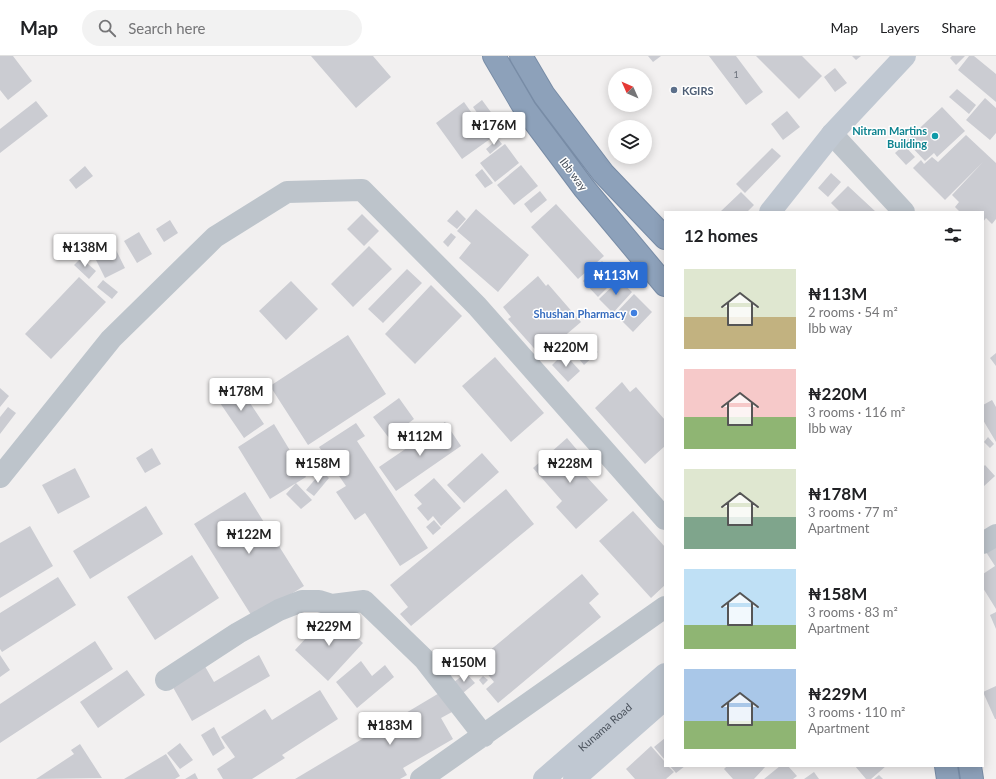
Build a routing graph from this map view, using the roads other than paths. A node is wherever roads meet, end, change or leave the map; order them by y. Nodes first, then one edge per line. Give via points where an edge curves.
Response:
1 (494, 56) edge
2 (521, 56) edge
3 (905, 56) edge
4 (832, 134) junction
5 (771, 211) edge
6 (903, 211) edge
7 (664, 237) edge
8 (664, 284) edge
9 (0, 477) edge
10 (664, 518) edge
11 (996, 535) edge
12 (984, 542) edge
13 (664, 608) edge
14 (664, 675) edge
15 (166, 680) dead end
16 (664, 700) edge
17 (484, 736) junction
18 (946, 767) edge
19 (970, 767) edge
20 (421, 779) edge
21 (544, 779) edge
22 (574, 779) edge
23 (948, 779) edge
24 (972, 779) edge

1 - 8 highway, Ibb way via 525,109 584,188
2 - 7 highway via 544,95 603,173
3 - 4 main road
4 - 5 main road
4 - 6 street
9 - 10 street via 111,339 215,237 287,192 362,190 477,306
11 - 12 street
13 - 17 street
14 - 21 main road, Kunama Road
15 - 17 street via 238,633 279,610 302,601 319,601 332,605 364,601 424,660
16 - 22 main road, Kunama Road
17 - 20 street
18 - 23 highway
19 - 24 highway

